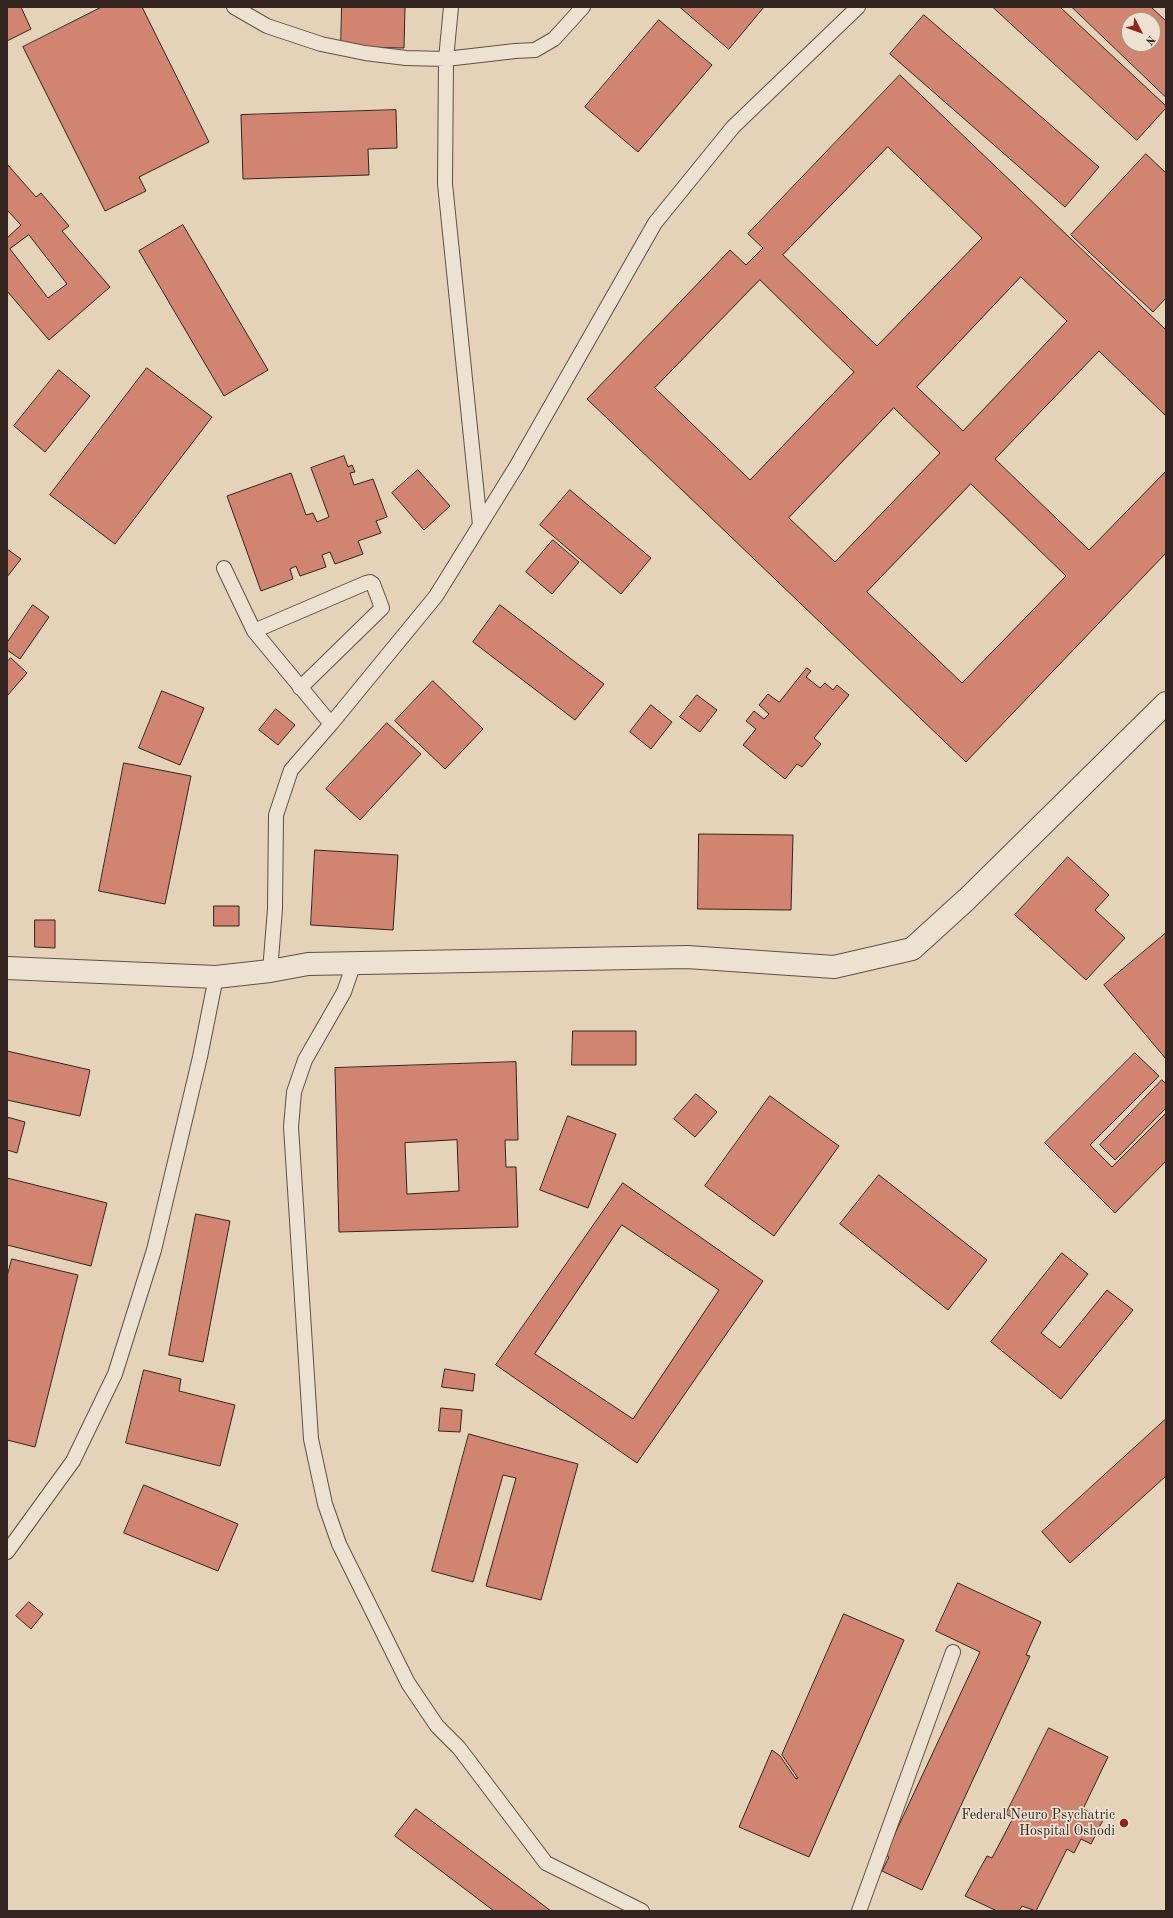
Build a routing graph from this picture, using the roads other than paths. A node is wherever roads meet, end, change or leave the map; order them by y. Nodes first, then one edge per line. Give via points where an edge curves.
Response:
1 (234, 7) edge
2 (451, 7) edge
3 (583, 7) edge
4 (858, 7) edge
5 (446, 59) junction
6 (480, 525) junction
7 (224, 568) dead end
8 (254, 631) junction
9 (300, 688) junction
10 (1166, 704) edge
11 (331, 724) junction
12 (354, 963) junction
13 (7, 968) edge
14 (270, 971) junction
15 (216, 977) junction
16 (9, 1543) edge
17 (954, 1652) dead end
18 (642, 1911) edge
19 (859, 1911) edge

1 - 5 lane via 267,26 321,44 406,58
2 - 5 lane
3 - 5 lane via 554,39 535,50
4 - 6 lane via 733,127 656,223
5 - 6 lane via 445,184
6 - 11 lane via 436,596
7 - 8 lane
8 - 9 lane
8 - 9 lane via 366,583 373,584 382,608
9 - 11 lane
10 - 12 street via 912,949 834,968 687,957
11 - 14 lane via 291,770 276,815 275,909
12 - 14 street via 308,964
12 - 18 lane via 344,992 305,1060 294,1092 291,1127 311,1439 325,1504 340,1544 408,1683 438,1726 459,1748 546,1863
13 - 15 street
14 - 15 street
15 - 16 lane via 200,1057 154,1250 115,1374 73,1461
17 - 19 lane

